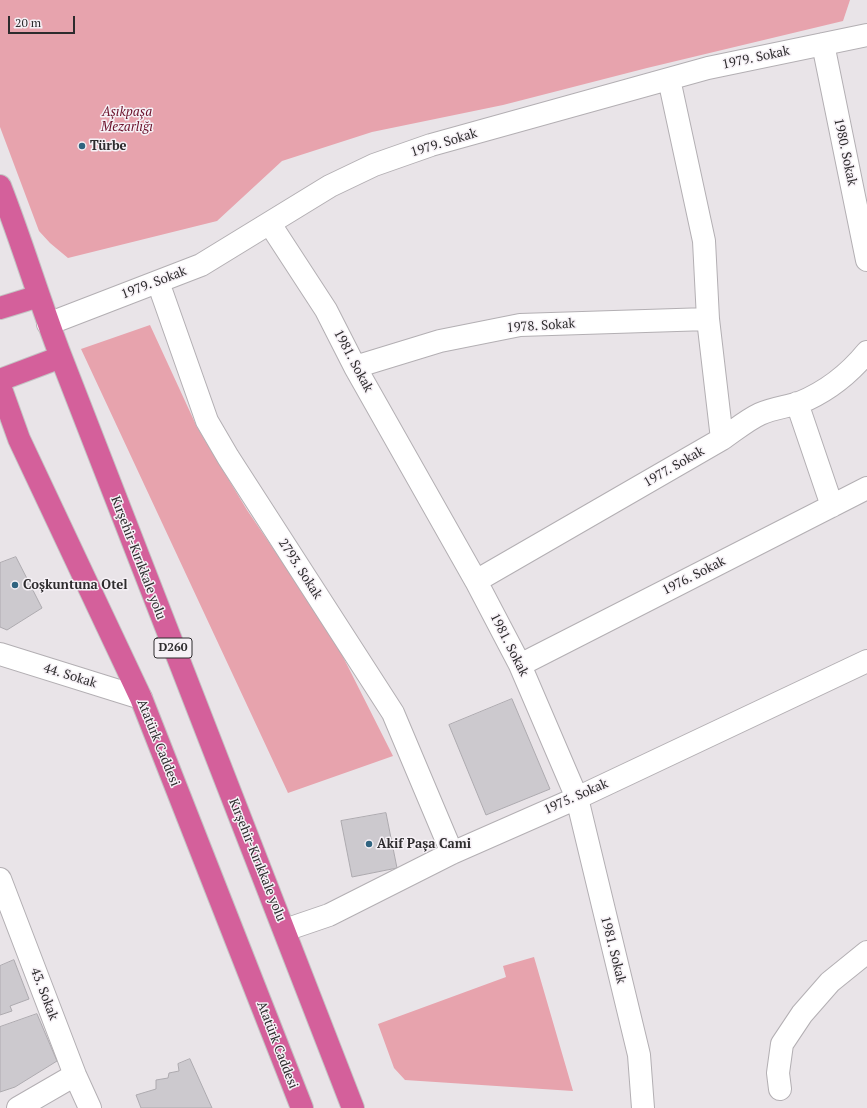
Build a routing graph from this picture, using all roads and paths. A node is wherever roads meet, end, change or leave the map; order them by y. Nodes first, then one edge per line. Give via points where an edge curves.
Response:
1 (867, 35) edge
2 (823, 44) junction
3 (669, 79) junction
4 (0, 186) edge
5 (270, 224) junction
6 (867, 260) edge
7 (158, 282) junction
8 (39, 296) junction
9 (0, 308) edge
10 (708, 320) junction
11 (48, 324) junction
12 (867, 352) edge
13 (61, 357) junction
14 (355, 367) junction
15 (0, 380) edge
16 (0, 386) edge
17 (797, 403) junction
18 (722, 439) junction
19 (867, 488) edge
20 (832, 506) junction
21 (476, 581) junction
22 (0, 654) edge
23 (867, 661) edge
24 (520, 665) junction
25 (141, 698) junction
26 (576, 798) junction
27 (452, 853) junction
28 (0, 879) edge
29 (285, 930) junction
30 (867, 952) edge
31 (75, 1075) junction
32 (780, 1089) dead end
33 (18, 1108) edge
34 (90, 1108) edge
35 (302, 1108) edge
36 (353, 1108) edge
37 (643, 1108) edge

1 - 2 street, 1979. Sokak
2 - 3 street, 1979. Sokak via 708,68
2 - 6 street, 1980. Sokak
3 - 5 street, 1979. Sokak via 431,145 374,165 330,186
3 - 10 street via 704,241
4 - 8 highway, Kırşehir-Kırıkkale yolu / D260
5 - 7 street, 1979. Sokak via 201,265
5 - 14 street, 1981. Sokak via 326,310
7 - 11 street, 1979. Sokak
7 - 27 street, 2793. Sokak via 207,421 393,713
8 - 9 highway
8 - 11 highway, Kırşehir-Kırıkkale yolu / D260
10 - 14 street, 1978. Sokak via 520,325 440,341
10 - 18 street
11 - 13 highway, Kırşehir-Kırıkkale yolu / D260
12 - 17 street, 1977. Sokak via 859,362 824,391
13 - 15 highway
13 - 29 highway, Kırşehir-Kırıkkale yolu / D260
14 - 21 street, 1981. Sokak
16 - 25 highway, Atatürk Caddesi via 19,439
17 - 18 street, 1977. Sokak via 760,414
17 - 20 street
18 - 21 street, 1977. Sokak
19 - 20 street, 1976. Sokak
20 - 24 street, 1976. Sokak
21 - 24 street, 1981. Sokak
22 - 25 street, 44. Sokak
23 - 26 street, 1975. Sokak
24 - 26 street, 1981. Sokak
25 - 35 highway, Atatürk Caddesi
26 - 27 street, 1975. Sokak
26 - 37 street, 1981. Sokak via 639,1055
27 - 29 street, 1975. Sokak via 329,915
28 - 31 street, 43. Sokak
29 - 36 highway, Kırşehir-Kırıkkale yolu / D260
30 - 32 street via 830,982 802,1014 782,1044 778,1073
31 - 33 street
31 - 34 street, 43. Sokak

